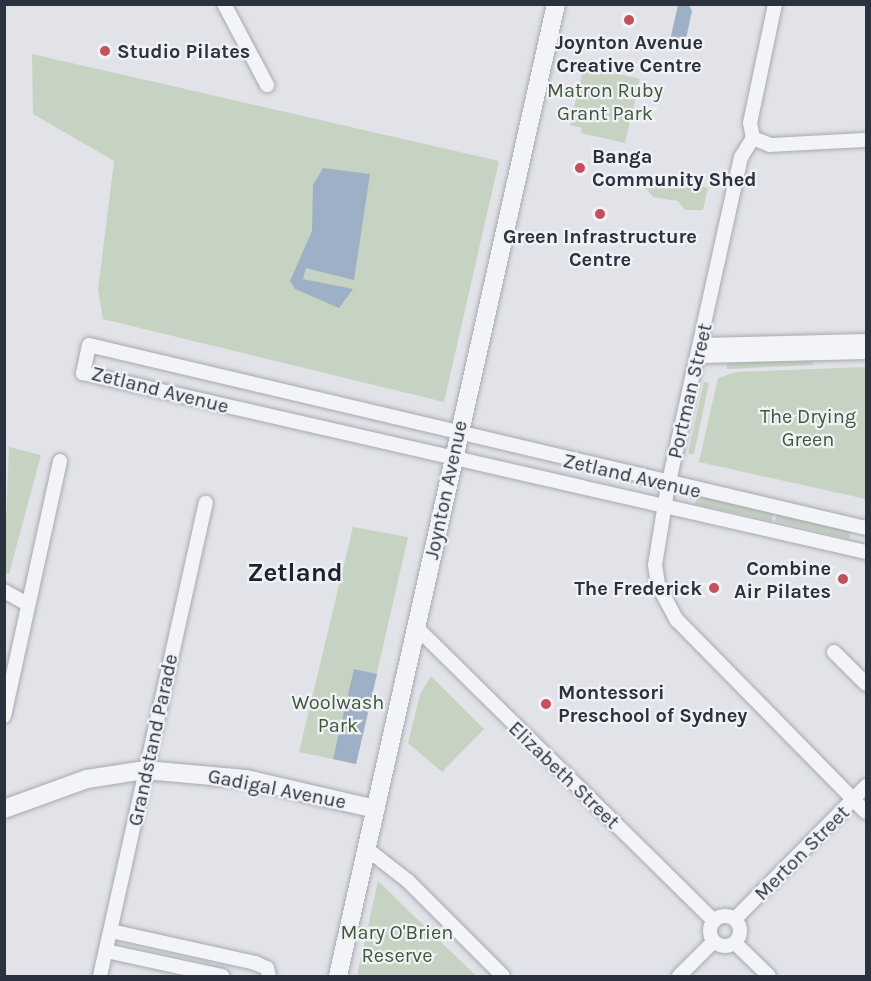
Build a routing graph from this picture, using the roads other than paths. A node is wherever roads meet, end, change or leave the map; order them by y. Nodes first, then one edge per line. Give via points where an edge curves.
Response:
1 (224, 4) edge
2 (556, 4) edge
3 (775, 4) edge
4 (267, 85) dead end
5 (753, 138) junction
6 (867, 140) edge
7 (867, 341) edge
8 (702, 350) junction
9 (867, 352) edge
10 (459, 436) junction
11 (454, 459) junction
12 (60, 461) dead end
13 (668, 485) junction
14 (206, 503) dead end
15 (664, 508) junction
16 (867, 528) edge
17 (867, 552) edge
18 (4, 591) edge
19 (27, 604) junction
20 (416, 627) junction
21 (834, 652) dead end
22 (867, 684) edge
23 (4, 716) edge
24 (145, 771) junction
25 (867, 786) edge
26 (855, 801) junction
27 (6, 804) edge
28 (376, 808) junction
29 (867, 812) edge
30 (367, 849) junction
31 (735, 919) junction
32 (714, 921) junction
33 (111, 931) junction
34 (714, 941) junction
35 (735, 943) junction
36 (106, 951) junction
37 (100, 976) edge
38 (222, 976) edge
39 (269, 976) edge
40 (338, 976) edge
41 (503, 976) edge
42 (679, 976) edge
43 (769, 976) edge

1 - 4 street
2 - 10 street, Joynton Avenue
3 - 5 street, Portman Street via 749,126
5 - 6 street via 770,145
5 - 8 street, Portman Street via 741,157
7 - 8 street
8 - 9 street
8 - 13 street, Portman Street
10 - 11 street, Joynton Avenue
10 - 11 street, Zetland Avenue via 89,345 83,373
10 - 13 street, Zetland Avenue
11 - 15 street, Zetland Avenue
11 - 20 street, Joynton Avenue
12 - 19 street
13 - 15 street, Portman Street
13 - 16 street, Zetland Avenue
14 - 24 street, Grandstand Parade
15 - 17 street, Zetland Avenue
15 - 26 street, Portman Street via 655,566 664,601
18 - 19 street
19 - 23 street
20 - 28 street, Joynton Avenue
20 - 32 street, Elizabeth Street
21 - 22 street
24 - 27 street, Gadigal Avenue via 87,779
24 - 28 street, Gadigal Avenue via 246,779
24 - 33 street, Grandstand Parade
25 - 26 street, Merton Street
26 - 29 street, Portman Street
26 - 31 street, Merton Street
28 - 30 street, Joynton Avenue
30 - 40 street, Joynton Avenue
30 - 41 street via 408,881
31 - 32 street
31 - 35 street via 741,931
32 - 34 street
33 - 36 street, Grandstand Parade
33 - 39 street via 255,963 267,968
34 - 35 street
34 - 42 street
35 - 43 street
36 - 37 street, Grandstand Parade
36 - 38 street

